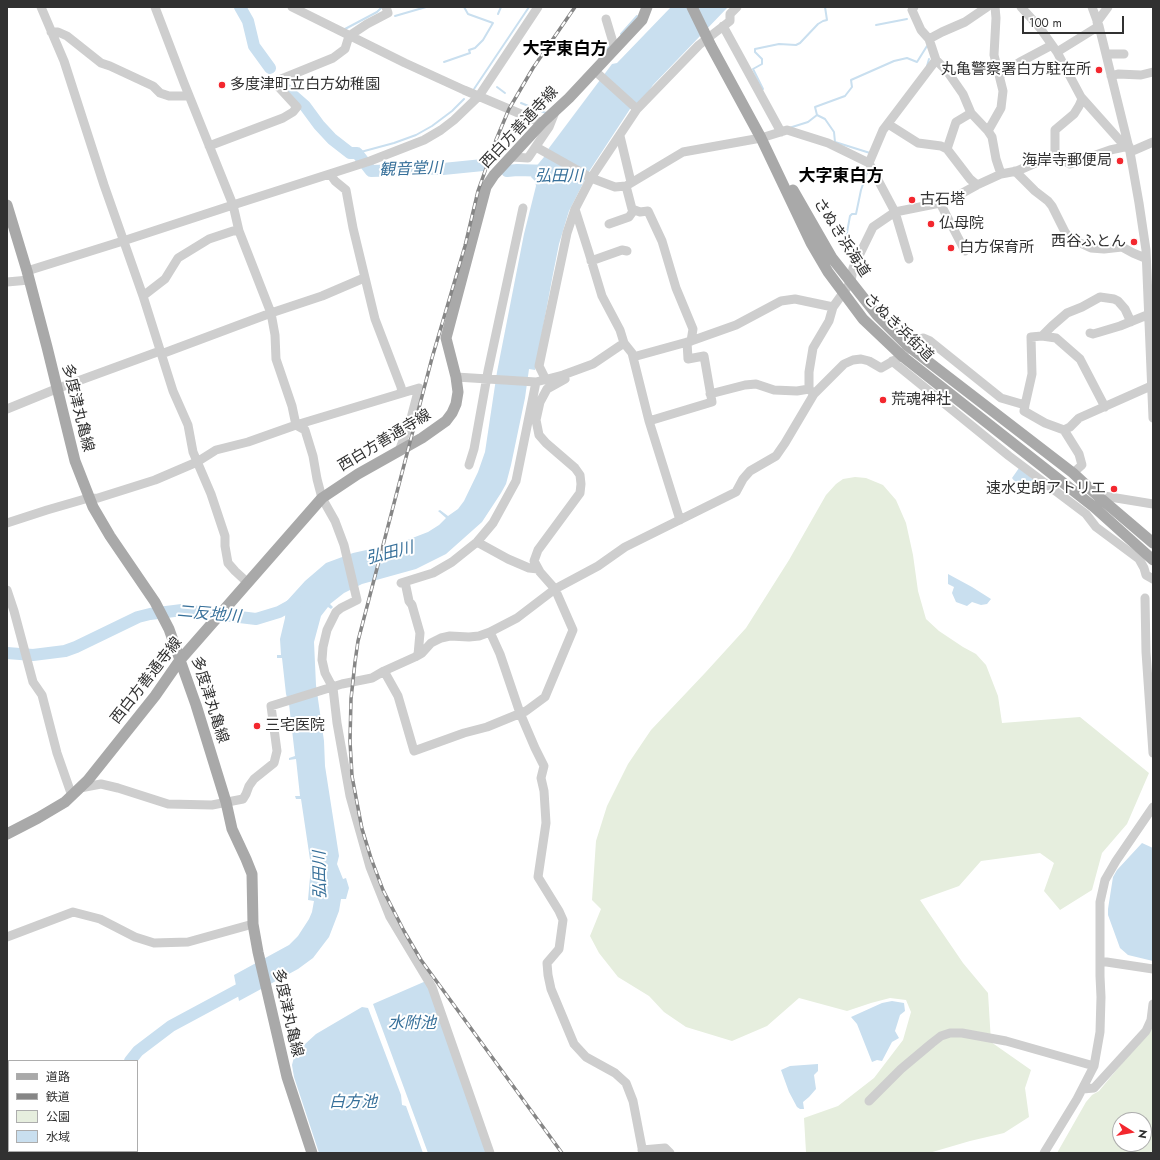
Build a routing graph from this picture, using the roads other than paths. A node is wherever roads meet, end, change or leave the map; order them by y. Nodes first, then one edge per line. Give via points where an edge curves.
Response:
1 (41, 7) edge
2 (292, 7) edge
3 (386, 7) edge
4 (538, 7) edge
5 (647, 7) edge
6 (692, 7) edge
7 (737, 7) edge
8 (914, 7) edge
9 (988, 7) edge
10 (995, 7) edge
11 (1021, 7) edge
12 (1092, 7) edge
13 (1108, 7) edge
14 (158, 8) edge
15 (606, 20) dead end
16 (1098, 24) junction
17 (723, 26) junction
18 (51, 32) junction
19 (349, 36) junction
20 (929, 39) junction
21 (613, 45) junction
22 (1055, 48) junction
23 (1106, 54) junction
24 (1124, 54) dead end
25 (936, 60) junction
26 (596, 72) junction
27 (1153, 72) edge
28 (1000, 75) junction
29 (1111, 76) junction
30 (189, 96) junction
31 (479, 96) junction
32 (1082, 99) junction
33 (635, 107) junction
34 (555, 112) junction
35 (971, 113) junction
36 (542, 124) junction
37 (888, 124) junction
38 (988, 131) junction
39 (781, 132) junction
40 (620, 136) junction
41 (761, 138) junction
42 (1153, 142) edge
43 (209, 146) junction
44 (536, 147) junction
45 (947, 149) junction
46 (1129, 149) junction
47 (1055, 156) junction
48 (512, 157) junction
49 (869, 163) junction
50 (1015, 171) junction
51 (330, 174) junction
52 (1001, 174) junction
53 (591, 178) junction
54 (628, 184) junction
55 (976, 185) junction
56 (940, 203) junction
57 (7, 205) edge
58 (234, 205) junction
59 (522, 208) dead end
60 (575, 209) junction
61 (634, 210) junction
62 (895, 212) junction
63 (609, 224) dead end
64 (239, 231) junction
65 (123, 242) junction
66 (965, 250) dead end
67 (627, 251) dead end
68 (909, 259) dead end
69 (1145, 259) junction
70 (591, 261) junction
71 (1153, 267) edge
72 (28, 275) junction
73 (364, 278) junction
74 (7, 282) edge
75 (850, 282) junction
76 (843, 293) junction
77 (143, 296) junction
78 (834, 307) junction
79 (271, 313) junction
80 (1150, 314) edge
81 (1131, 322) junction
82 (1090, 333) dead end
83 (1042, 336) junction
84 (689, 342) junction
85 (624, 343) junction
86 (908, 346) junction
87 (160, 352) junction
88 (632, 354) junction
89 (897, 358) junction
90 (563, 375) junction
91 (456, 377) junction
92 (489, 379) junction
93 (1152, 379) edge
94 (546, 380) junction
95 (536, 382) junction
96 (56, 389) junction
97 (811, 392) junction
98 (402, 393) junction
99 (710, 394) junction
100 (1025, 405) junction
101 (1105, 407) junction
102 (7, 409) edge
103 (1153, 418) edge
104 (649, 421) junction
105 (296, 425) junction
106 (1064, 430) junction
107 (399, 450) junction
108 (198, 461) junction
109 (469, 465) dead end
110 (1073, 473) junction
111 (1099, 497) junction
112 (322, 498) junction
113 (90, 499) junction
114 (1153, 504) edge
115 (680, 520) junction
116 (7, 524) edge
117 (477, 542) junction
118 (1153, 543) edge
119 (1153, 560) edge
120 (538, 568) junction
121 (1153, 579) edge
122 (248, 583) junction
123 (555, 589) junction
124 (7, 590) edge
125 (1145, 598) dead end
126 (490, 632) junction
127 (418, 655) junction
128 (180, 660) junction
129 (384, 670) junction
130 (333, 688) junction
131 (520, 713) junction
132 (1153, 753) edge
133 (80, 788) junction
134 (72, 796) junction
135 (226, 802) junction
136 (1153, 807) edge
137 (7, 834) edge
138 (253, 924) junction
139 (7, 937) edge
140 (1100, 961) junction
141 (1153, 969) edge
142 (1153, 1004) edge
143 (1094, 1066) junction
144 (1083, 1089) junction
145 (869, 1101) dead end
146 (642, 1152) edge
147 (312, 1153) edge
148 (490, 1153) edge
149 (670, 1153) edge
150 (1044, 1153) edge

1 - 18 street
2 - 19 street
3 - 19 street via 388,13
4 - 31 street
5 - 21 main road, 西白方善通寺線 via 642,20
6 - 41 main road, さぬき浜街道
7 - 17 street via 730,14 730,21
8 - 20 street via 912,10 918,24
9 - 20 street via 965,22
10 - 28 street via 994,55
11 - 22 street
12 - 16 street
13 - 16 street
14 - 30 street
15 - 21 street
16 - 22 street
16 - 23 street
17 - 33 street
17 - 39 street
18 - 30 street via 67,36 101,63 153,86 160,93 169,96
18 - 65 street via 64,61
19 - 31 street
19 - 43 street via 345,49 332,58 274,82 297,107 293,112
20 - 25 street
21 - 26 main road, 西白方善通寺線
22 - 28 street via 1020,62
22 - 32 street
23 - 24 street
23 - 29 street
25 - 35 street via 963,94
25 - 37 street
26 - 33 street
26 - 34 main road, 西白方善通寺線
27 - 29 street
28 - 38 street via 1003,91 1001,108
29 - 46 street
30 - 43 street
31 - 36 street
31 - 51 street via 454,120 424,140
32 - 46 street
32 - 47 street via 1074,114 1055,130
33 - 40 street
34 - 36 main road, 西白方善通寺線
34 - 44 street
35 - 38 street
35 - 45 street via 956,122
36 - 48 main road, 西白方善通寺線
37 - 45 street via 918,143
37 - 49 street
38 - 52 street via 992,137
39 - 41 street
39 - 49 street via 788,130 828,143
40 - 53 street
40 - 54 street
41 - 54 street via 683,152
41 - 75 main road, さぬき浜海道 via 832,258
41 - 76 main road, さぬき浜街道 via 811,243
42 - 46 street
43 - 58 street
44 - 48 street via 528,158
44 - 53 street
45 - 55 street
46 - 47 street via 1110,150 1070,164
46 - 69 street via 1146,250
47 - 50 street
48 - 91 main road, 西白方善通寺線 via 486,187 453,310 446,338
49 - 62 street
50 - 52 street
50 - 69 street via 1048,201 1066,232 1073,239 1091,248 1122,247
51 - 58 street
51 - 73 street via 346,190
52 - 55 street
53 - 54 street via 615,187
53 - 60 street
54 - 61 street
55 - 56 street
56 - 62 street
56 - 66 street
57 - 72 main road, 多度津丸亀線
58 - 64 street
58 - 65 street
59 - 92 street
60 - 70 street
60 - 94 street via 566,233 539,366
61 - 63 street via 629,217
61 - 84 street via 648,212 662,242 676,288 693,329
62 - 68 street
62 - 75 street via 873,227 852,268
64 - 77 street via 209,239 178,258 165,280
64 - 79 street
65 - 72 street
65 - 77 street
67 - 70 street via 622,250
69 - 71 street
69 - 80 street
70 - 85 street via 602,296
72 - 74 street
72 - 96 main road, 多度津丸亀線
73 - 79 street via 322,296
73 - 98 street via 375,319
75 - 76 street
75 - 86 main road, さぬき浜海道 via 877,315
76 - 78 street
76 - 89 main road, さぬき浜街道
77 - 87 street
78 - 84 street via 795,298 782,301 736,325
78 - 97 street via 813,348 809,372
79 - 87 street via 164,353
79 - 105 street via 276,359
80 - 81 street
80 - 93 street
81 - 82 street
81 - 83 street via 1118,301 1100,297 1068,313
83 - 100 street via 1031,337 1032,374
83 - 101 street via 1056,338 1080,359
84 - 88 street via 633,357
84 - 99 street via 688,358 704,356
85 - 88 street
85 - 90 street via 593,364
86 - 89 street
86 - 100 street via 923,338 927,340 1002,398
86 - 110 main road, さぬき浜街道
87 - 96 street
87 - 108 street via 188,425 193,452
88 - 104 street
89 - 97 street via 881,368 869,361 853,360 844,364
89 - 119 main road, さぬき浜街道 via 1094,507
89 - 121 street via 1009,456 1086,514 1096,527 1139,559 1146,575
90 - 94 street
90 - 120 street via 565,379 547,389 540,402 536,420 546,443 580,475 580,494 538,550 534,561
91 - 92 street
91 - 107 main road, 西白方善通寺線 via 456,404 446,421
92 - 95 street
92 - 109 street
93 - 101 street
93 - 103 street
94 - 95 street
95 - 117 street via 516,481 493,523
96 - 102 street
96 - 113 main road, 多度津丸亀線 via 75,461
97 - 99 street via 774,390 756,384
97 - 115 street via 786,443 776,456 750,471 736,492
98 - 105 street
98 - 107 street via 419,388
99 - 104 street via 712,402
100 - 106 street via 1024,411
101 - 106 street via 1078,418
104 - 115 street
105 - 108 street via 216,450
105 - 112 street via 305,430
106 - 110 street via 1079,454 1082,465
107 - 112 main road, 西白方善通寺線
108 - 113 street via 154,480
108 - 122 street via 225,536 228,563
110 - 111 main road, さぬき浜街道
111 - 114 street
111 - 118 main road, さぬき浜街道
112 - 122 main road, 西白方善通寺線
112 - 130 street via 335,521 344,545 357,600 336,612 327,630 322,660
113 - 116 street
113 - 128 main road, 多度津丸亀線 via 110,536 155,602 170,629
115 - 123 street via 625,547 598,566
117 - 120 street via 529,568
117 - 127 street via 433,573 403,583 420,633
120 - 123 street
122 - 128 main road, 西白方善通寺線
123 - 126 street via 517,618
123 - 131 street via 573,630 545,697
124 - 134 street via 33,682 42,695 57,753
125 - 132 street
126 - 127 street via 469,637 441,638
126 - 131 street
127 - 129 street
128 - 133 main road, 西白方善通寺線 via 155,696
128 - 135 main road, 多度津丸亀線
129 - 130 street via 372,678
129 - 131 street via 398,696 414,751 487,727
130 - 135 street via 271,706 277,751 274,763 254,779 243,799
130 - 148 street via 350,796 370,867 390,917 432,987
131 - 146 street via 544,766 541,778 546,822 538,877 563,920 559,949 547,963 551,989 574,1044 586,1057 615,1073 626,1083 633,1101
133 - 134 main road, 西白方善通寺線
133 - 135 street via 101,784 168,804 212,805
134 - 137 main road, 西白方善通寺線
135 - 138 main road, 多度津丸亀線 via 232,829 252,874
136 - 140 street via 1105,880 1100,902
138 - 139 street via 188,942 154,943 135,937 100,919 72,912
138 - 147 main road, 多度津丸亀線 via 287,1077
140 - 141 street
140 - 143 street via 1100,1032
142 - 144 street via 1151,1020 1146,1031 1094,1088
143 - 144 street
143 - 145 street via 1006,1041 962,1032 950,1033 941,1036 901,1069
144 - 150 street
146 - 149 street via 665,1148

